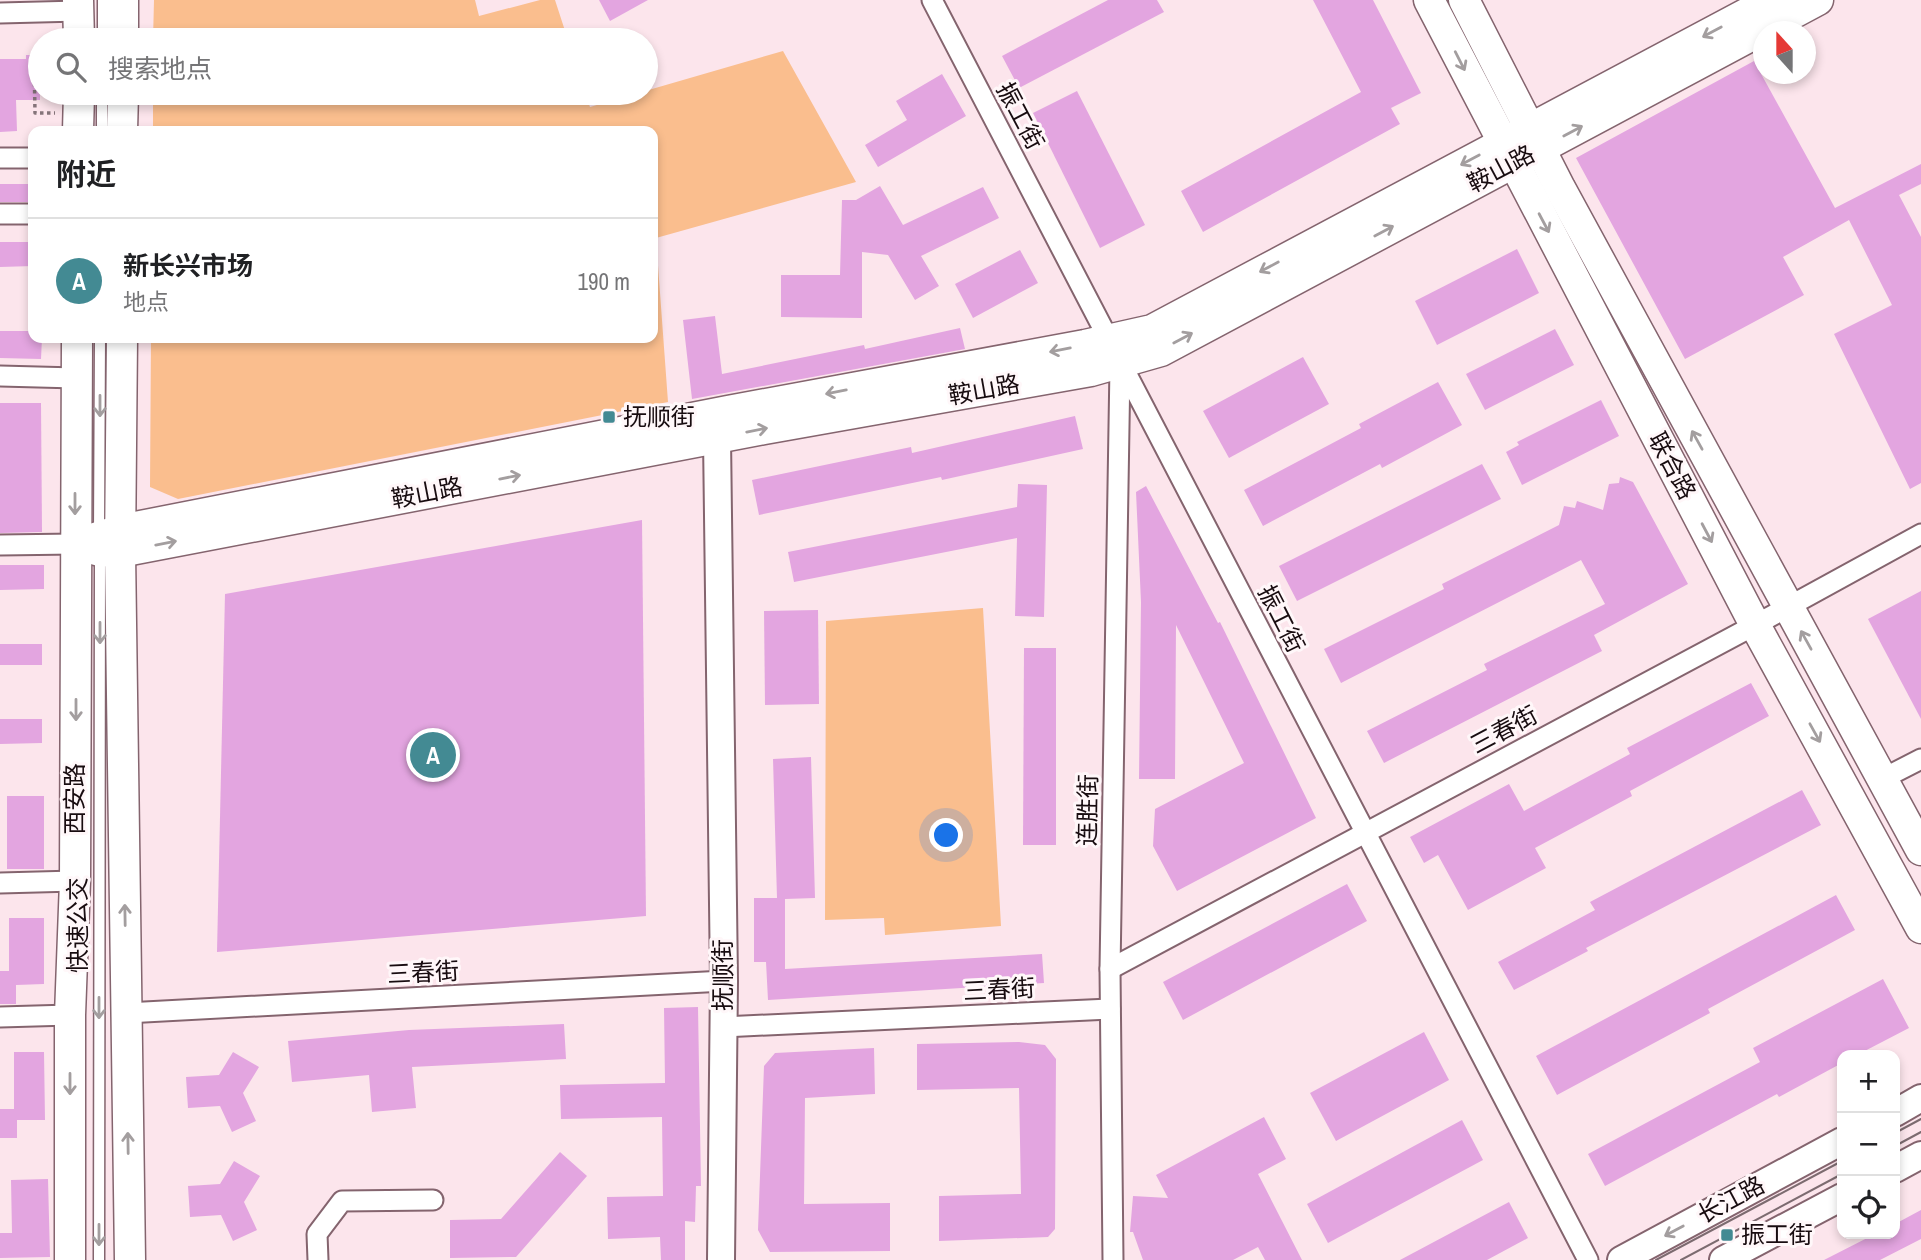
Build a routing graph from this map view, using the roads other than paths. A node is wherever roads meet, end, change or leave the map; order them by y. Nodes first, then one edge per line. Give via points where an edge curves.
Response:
1 (123, 0) edge
2 (932, 0) edge
3 (1429, 0) edge
4 (1464, 0) edge
5 (1772, 0) edge
6 (1818, 0) edge
7 (0, 13) edge
8 (85, 13) edge
9 (95, 28) edge
10 (122, 28) edge
11 (74, 105) edge
12 (102, 105) edge
13 (122, 105) edge
14 (67, 122) edge
15 (102, 126) edge
16 (122, 126) edge
17 (1535, 138) junction
18 (1508, 153) junction
19 (0, 158) edge
20 (28, 158) edge
21 (0, 214) edge
22 (28, 214) edge
23 (77, 343) edge
24 (100, 343) edge
25 (122, 343) edge
26 (1114, 351) junction
27 (0, 376) edge
28 (76, 378) junction
29 (717, 438) junction
30 (1921, 534) edge
31 (103, 542) junction
32 (0, 545) edge
33 (1788, 607) junction
34 (1755, 625) junction
35 (1921, 759) edge
36 (1882, 779) junction
37 (1363, 832) junction
38 (1921, 850) edge
39 (75, 881) junction
40 (0, 883) edge
41 (1921, 928) edge
42 (1110, 969) junction
43 (724, 981) junction
44 (1110, 1009) junction
45 (126, 1013) junction
46 (70, 1015) junction
47 (0, 1017) edge
48 (723, 1027) junction
49 (1921, 1098) edge
50 (1900, 1109) edge
51 (1837, 1144) edge
52 (1921, 1155) edge
53 (1900, 1166) edge
54 (433, 1200) dead end
55 (1837, 1200) edge
56 (70, 1260) edge
57 (99, 1260) edge
58 (130, 1260) edge
59 (318, 1260) edge
60 (721, 1260) edge
61 (1113, 1260) edge
62 (1588, 1260) edge
63 (1620, 1260) edge
64 (1723, 1260) edge

1 - 10 main road
2 - 26 street, 振工街
3 -> 18 main road, 联合路
4 - 17 main road, 联合路
5 -> 17 main road, 鞍山路
17 -> 6 main road, 鞍山路
7 - 8 street
8 - 9 lane
11 - 14 main road
12 - 15 lane
13 - 16 main road
17 - 18 main road, 鞍山路
33 -> 17 main road, 联合路
18 - 26 main road, 鞍山路 via 1161,351
18 -> 34 main road, 联合路
19 - 20 street
21 - 22 street
23 - 28 main road, 西安路
24 -> 31 lane, 快速公交
25 - 31 main road, 西安路
29 -> 26 main road, 鞍山路 via 1091,371
26 -> 31 main road, 鞍山路
26 - 37 street, 振工街
26 - 42 street, 连胜街
27 - 28 street
28 -> 31 main road, 西安路
31 -> 29 main road, 鞍山路
29 - 43 street, 抚顺街
30 - 33 street, 三春街
31 - 32 street, 鞍山路
31 -> 39 main road, 西安路
45 -> 31 main road, 西安路
31 -> 57 lane, 快速公交
33 - 34 street, 三春街
36 -> 33 main road, 联合路
34 - 37 street, 三春街
34 -> 41 main road, 联合路
35 - 36 street
36 - 38 main road, 联合路
37 - 42 street, 三春街
37 - 62 street, 振工街
39 - 40 street
39 - 46 main road, 西安路
42 - 44 street, 连胜街
43 - 45 street, 三春街
43 - 48 street, 抚顺街
44 - 48 street, 三春街
44 - 61 street, 连胜街
58 -> 45 main road, 西安路
46 - 47 street
46 -> 56 main road, 西安路
48 - 60 street, 抚顺街
49 - 50 street
51 -> 63 street, 长江路
52 - 53 street
54 - 59 street via 342,1201 317,1234
55 - 64 street, 长江路

